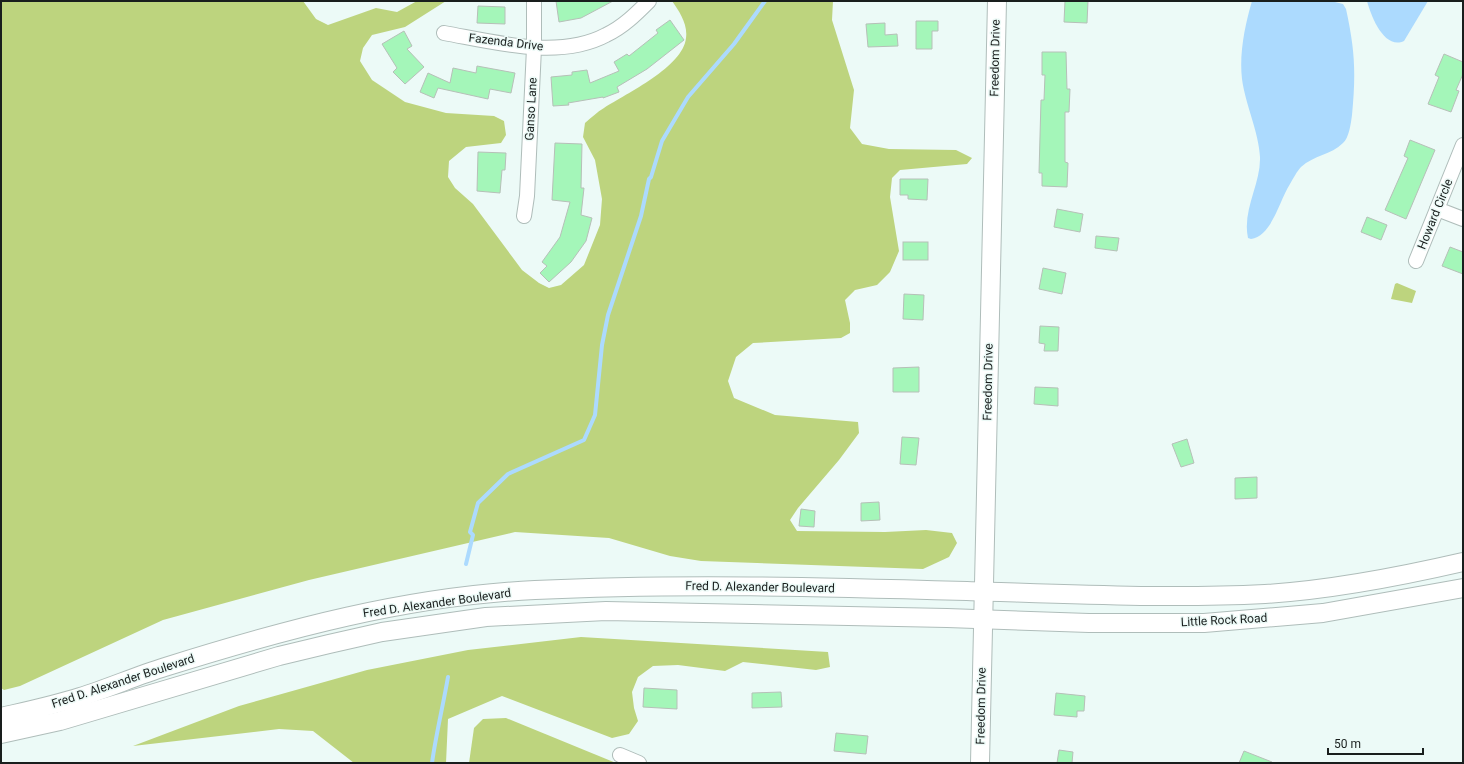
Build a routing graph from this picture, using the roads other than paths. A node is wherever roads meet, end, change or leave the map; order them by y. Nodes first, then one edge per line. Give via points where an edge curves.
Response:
1 (534, 1) edge
2 (649, 1) edge
3 (997, 1) edge
4 (444, 33) dead end
5 (534, 48) junction
6 (1463, 145) edge
7 (1437, 209) junction
8 (524, 216) dead end
9 (1463, 219) edge
10 (1416, 261) dead end
11 (1463, 562) edge
12 (1463, 588) edge
13 (984, 591) junction
14 (983, 620) junction
15 (1, 717) edge
16 (1, 734) edge
17 (620, 755) dead end
18 (639, 763) edge
19 (980, 763) edge

1 - 5 street, Ganso Lane
2 - 5 street, Fazenda Drive via 630,20 606,35 576,44
3 - 13 main road, Freedom Drive
4 - 5 street, Fazenda Drive
5 - 8 street, Ganso Lane
6 - 7 street, Howard Circle
7 - 9 street
7 - 10 street, Howard Circle
11 - 13 main road, Little Rock Road via 1411,574 1267,594 1144,595
12 - 14 main road, Little Rock Road via 1323,613 1204,623
13 - 14 main road, Freedom Drive
13 - 15 main road, Fred D. Alexander Boulevard via 712,585 480,594 378,609 318,623 200,656 79,698
14 - 16 main road, Fred D. Alexander Boulevard via 606,611 486,617 382,632 293,653 125,703
14 - 19 main road, Freedom Drive
17 - 18 street

